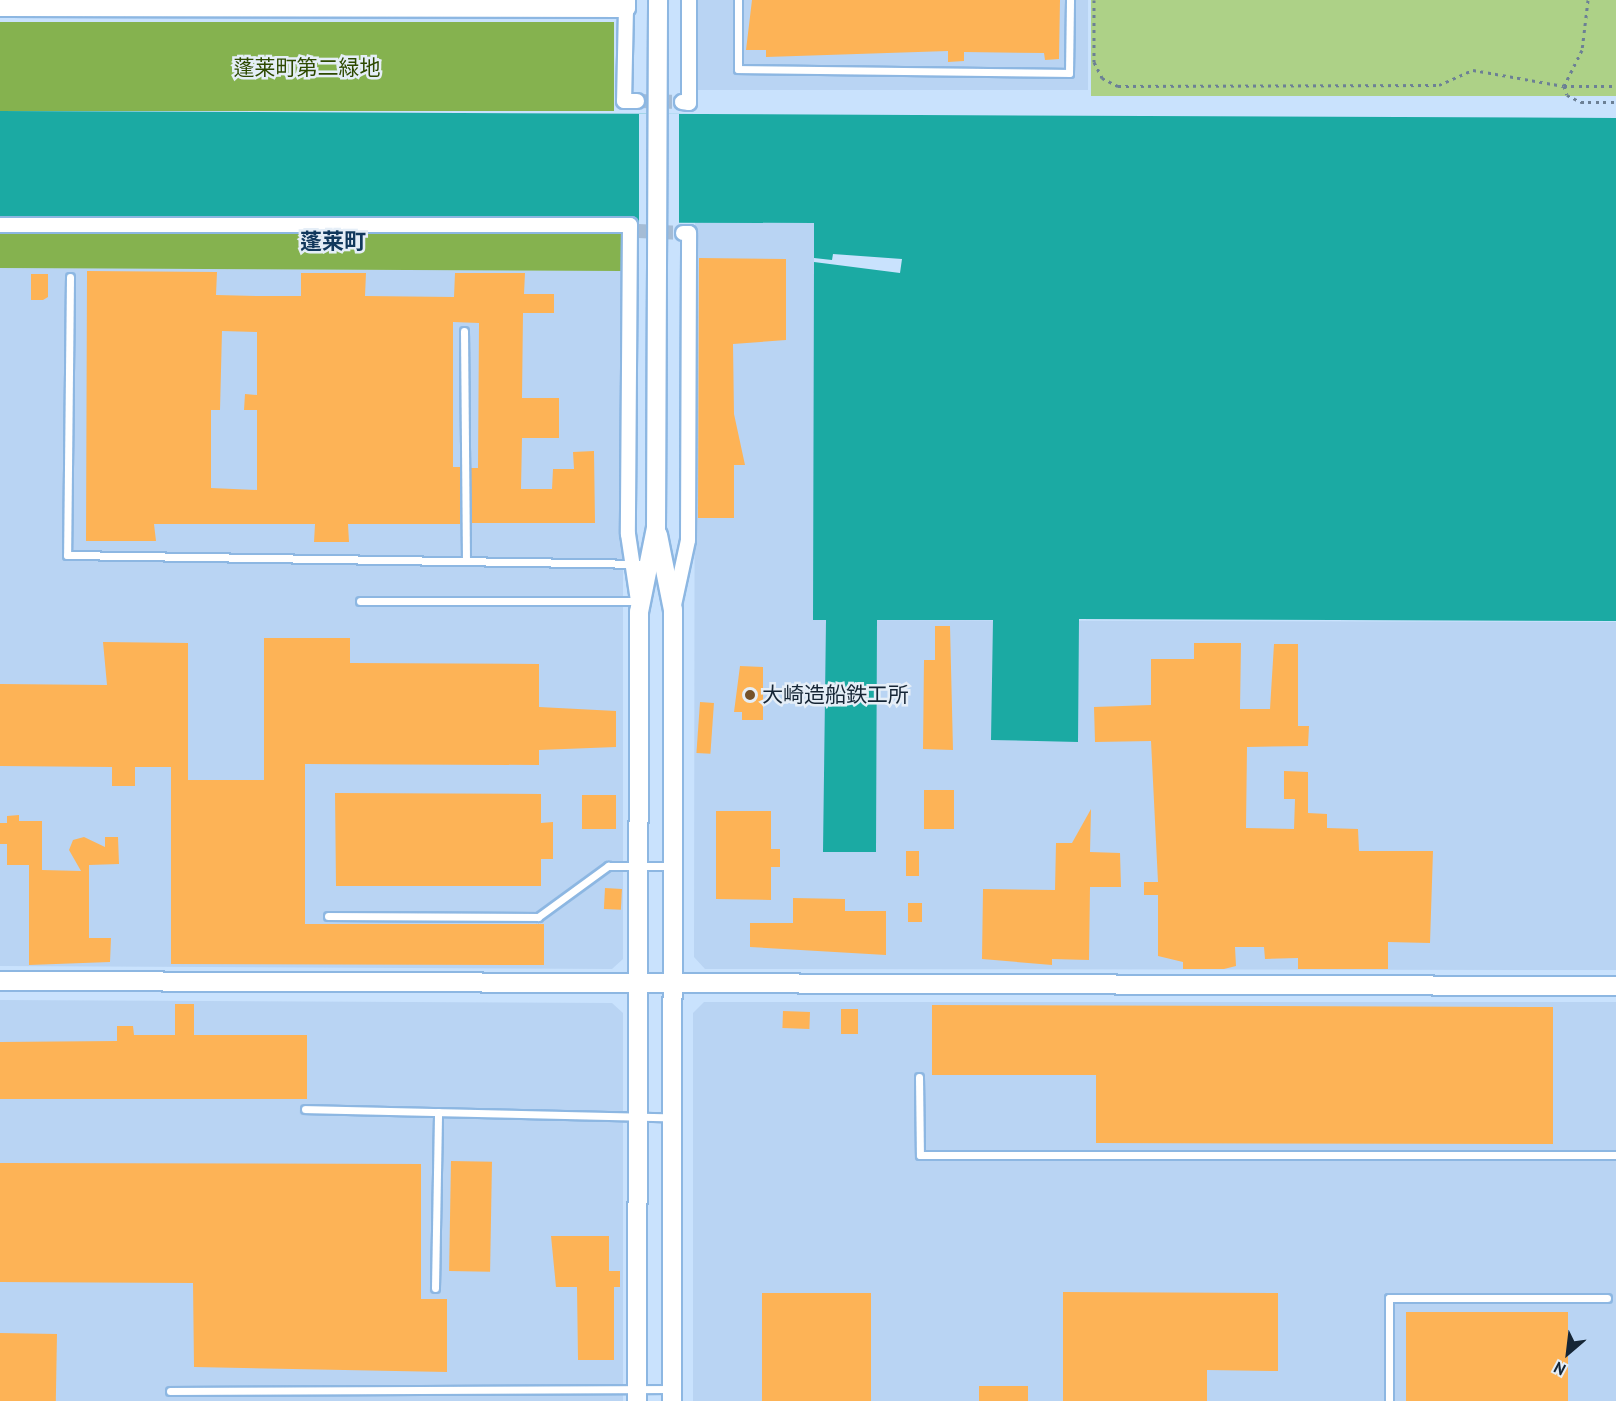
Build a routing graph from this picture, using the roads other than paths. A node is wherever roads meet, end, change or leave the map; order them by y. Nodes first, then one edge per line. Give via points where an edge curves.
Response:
1 (658, 0) edge
2 (689, 0) edge
3 (738, 0) edge
4 (1070, 0) edge
5 (626, 4) edge
6 (0, 7) edge
7 (638, 101) dead end
8 (682, 102) dead end
9 (0, 225) edge
10 (683, 232) dead end
11 (70, 277) dead end
12 (464, 331) dead end
13 (466, 561) junction
14 (648, 564) junction
15 (360, 601) dead end
16 (640, 604) junction
17 (673, 610) junction
18 (638, 866) junction
19 (673, 866) junction
20 (328, 916) dead end
21 (0, 981) edge
22 (638, 982) junction
23 (674, 982) junction
24 (1616, 986) edge
25 (920, 1077) dead end
26 (305, 1109) dead end
27 (438, 1112) junction
28 (637, 1116) junction
29 (673, 1117) junction
30 (1616, 1155) edge
31 (435, 1288) dead end
32 (1607, 1298) dead end
33 (170, 1391) dead end
34 (637, 1394) edge
35 (673, 1395) edge
36 (1389, 1401) edge

1 - 14 street via 656,528
2 - 8 street via 689,103
3 - 4 lane via 738,69 1069,73
5 - 6 street
5 - 7 street via 624,101
9 - 14 street via 630,225 634,232
10 - 17 street via 688,233 688,540
11 - 13 lane via 67,555
12 - 13 lane
13 - 14 lane
14 - 16 street
14 - 17 street
15 - 16 lane
16 - 18 street
17 - 19 street
18 - 19 lane
18 - 20 lane via 608,866 538,917
18 - 22 street
19 - 23 street
21 - 22 street
22 - 23 street
22 - 28 street
23 - 24 street
23 - 29 street
25 - 30 lane via 920,1155
26 - 27 lane
27 - 28 lane
27 - 31 lane
28 - 29 lane
28 - 34 street
29 - 35 street
32 - 36 lane via 1389,1298
33 - 34 lane
34 - 35 lane

